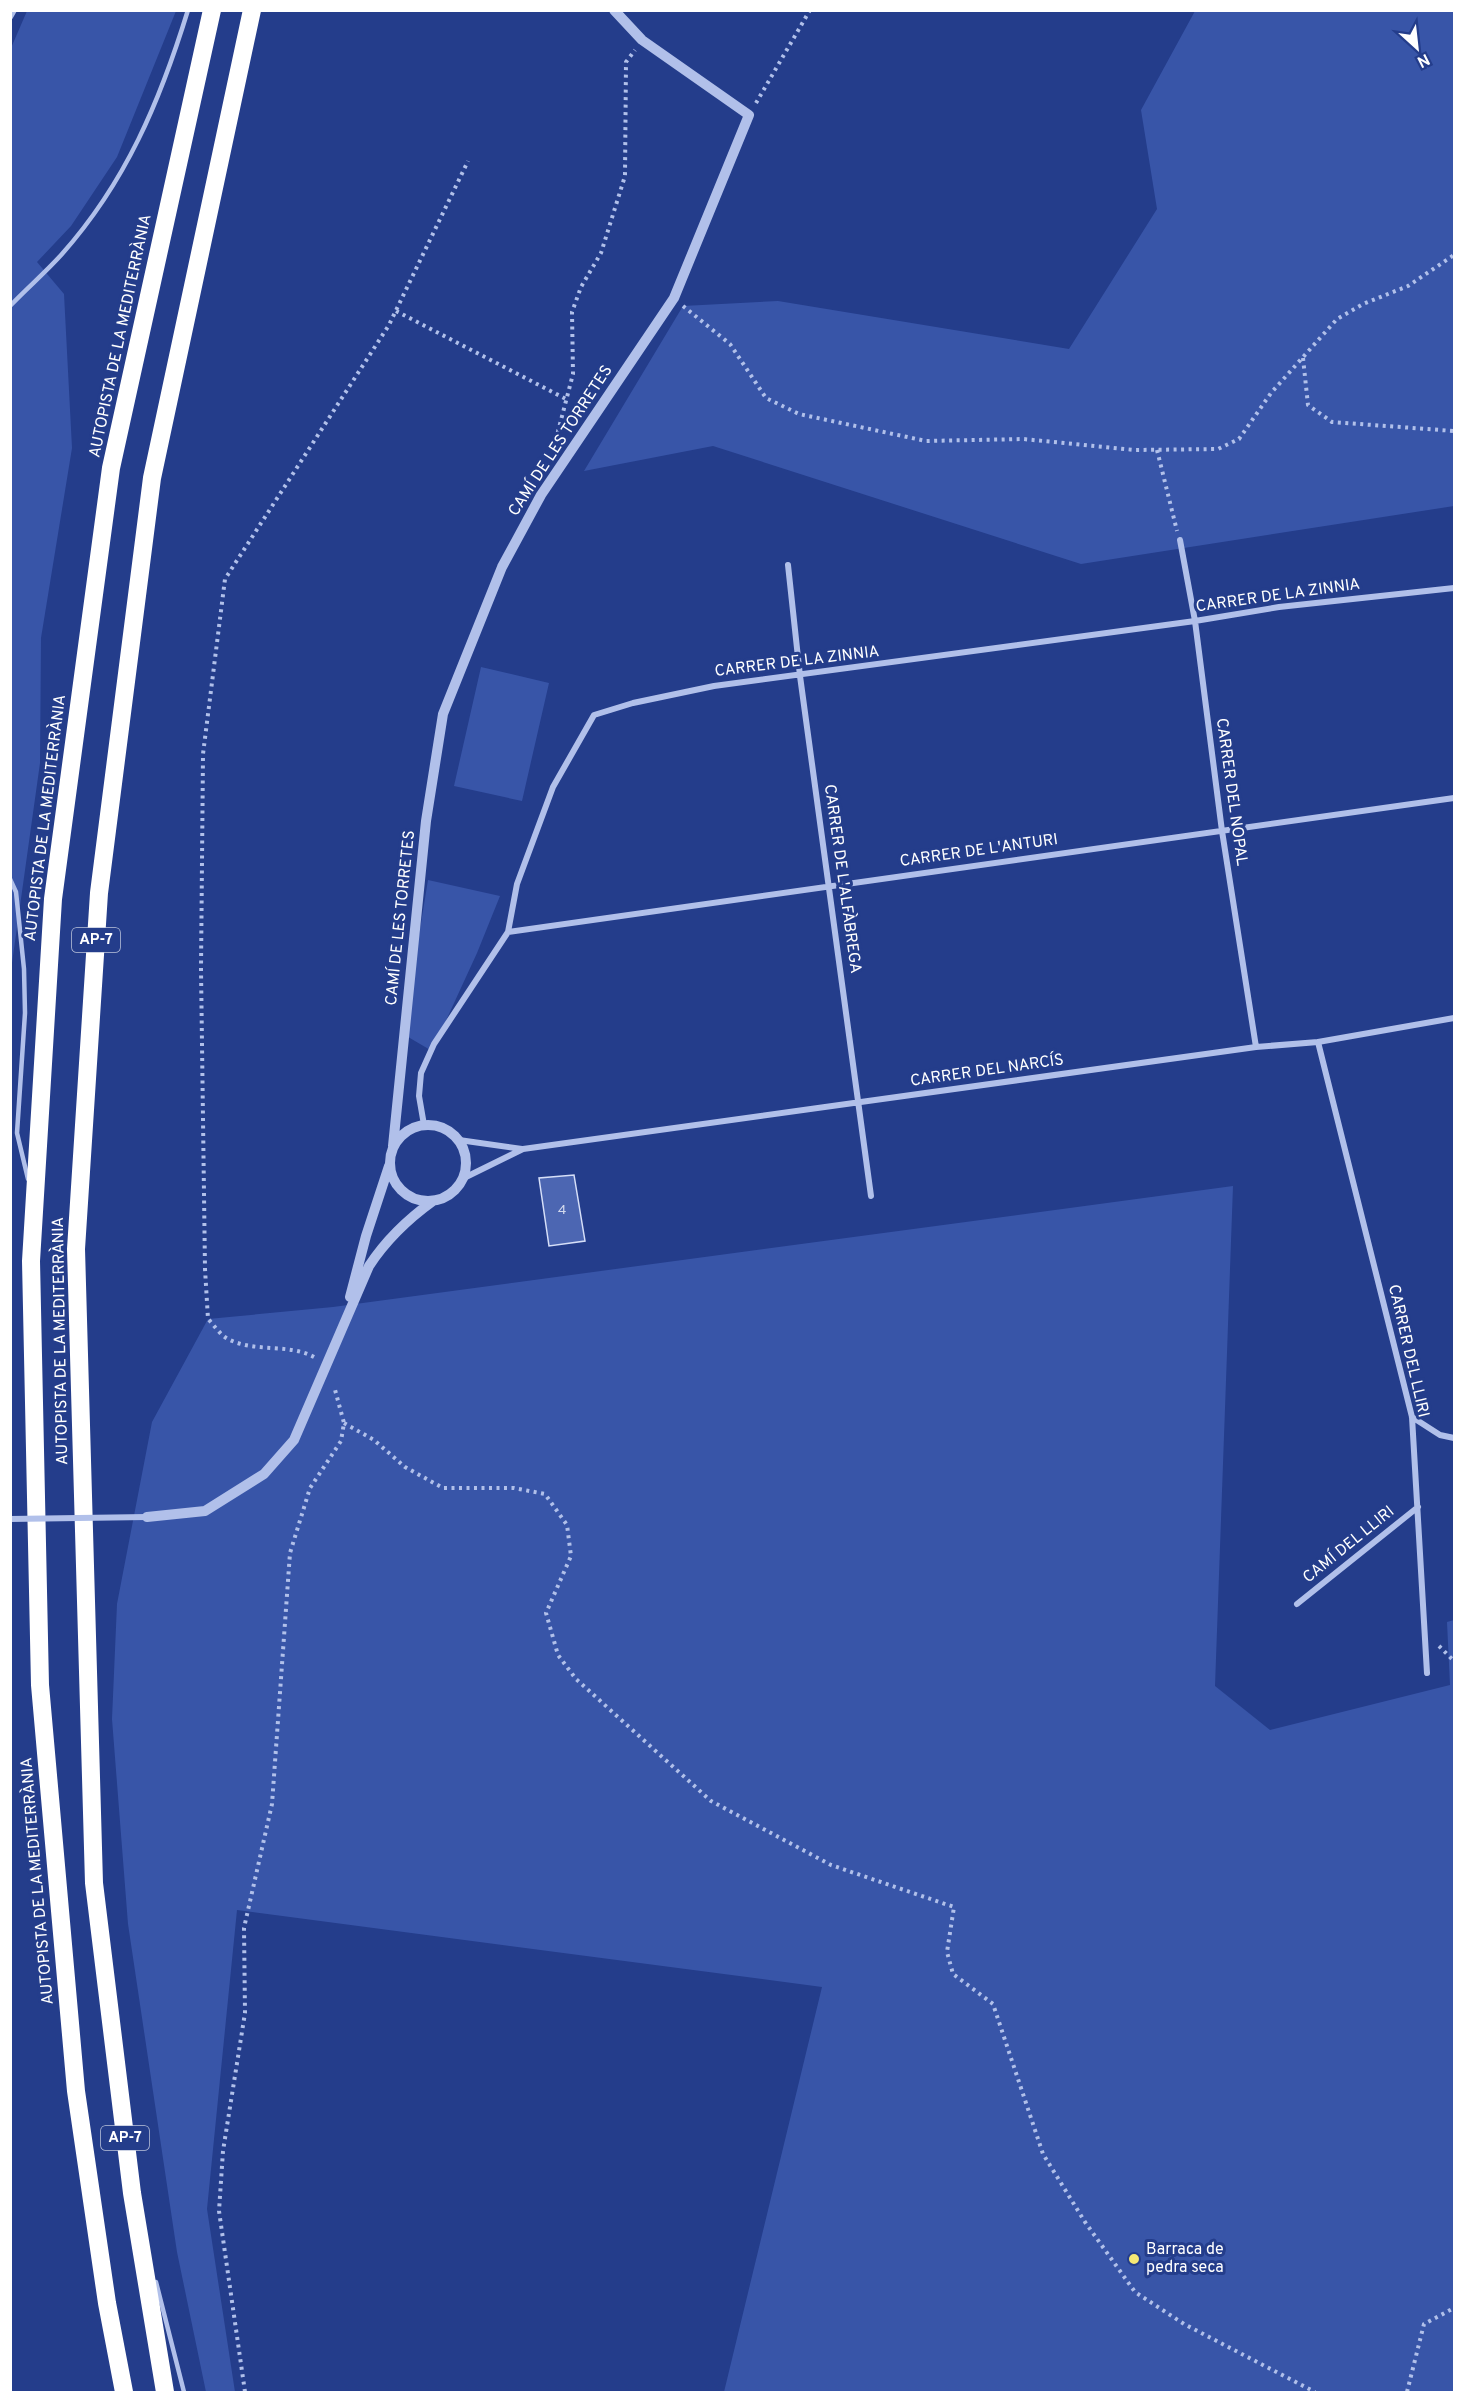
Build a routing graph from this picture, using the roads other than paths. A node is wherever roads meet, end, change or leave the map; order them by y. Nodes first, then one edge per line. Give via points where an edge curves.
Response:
1 (14, 10) edge
2 (188, 10) edge
3 (212, 10) edge
4 (252, 10) edge
5 (614, 10) edge
6 (10, 17) edge
7 (10, 306) edge
8 (1180, 540) dead end
9 (788, 565) dead end
10 (1455, 588) edge
11 (1195, 621) junction
12 (800, 676) junction
13 (1455, 798) edge
14 (1222, 831) junction
15 (10, 879) edge
16 (830, 886) junction
17 (508, 932) junction
18 (1455, 1018) edge
19 (1318, 1042) junction
20 (1256, 1047) junction
21 (858, 1103) junction
22 (424, 1125) junction
23 (459, 1140) junction
24 (393, 1146) junction
25 (523, 1149) junction
26 (389, 1164) junction
27 (464, 1178) junction
28 (871, 1196) dead end
29 (433, 1201) junction
30 (34, 1203) junction
31 (342, 1330) junction
32 (1412, 1417) junction
33 (1455, 1438) edge
34 (1418, 1507) junction
35 (147, 1517) joint
36 (10, 1519) edge
37 (1298, 1604) dead end
38 (1427, 1673) dead end
39 (132, 2193) junction
40 (124, 2392) edge
41 (165, 2392) edge
42 (184, 2392) edge

1 - 6 street
2 - 7 lane via 144,131 103,201 62,253
3 - 30 highway, AUTOPISTA DE LA MEDITERRÀNIA / AP-7 via 111,468 53,899
4 - 39 highway, AUTOPISTA DE LA MEDITERRÀNIA / AP-7 via 152,478 99,893 76,1249 94,1883
5 - 24 street, CAMÍ DE LES TORRETES via 642,40 749,115 674,298 541,495 502,567 443,714 426,821
8 - 11 street, CARRER DEL NOPAL
9 - 12 street, CARRER DE L'ALFÀBREGA
10 - 11 street, CARRER DE LA ZINNIA via 1279,607
11 - 12 street, CARRER DE LA ZINNIA
11 - 14 street, CARRER DEL NOPAL
12 - 16 street, CARRER DE L'ALFÀBREGA
12 - 17 street, CARRER DE LA ZINNIA via 714,686 594,715 553,787 517,884
13 - 14 street, CARRER DE L'ANTURI
14 - 16 street, CARRER DE L'ANTURI
14 - 20 street, CARRER DEL NOPAL
15 - 30 lane via 16,892 24,969 17,1133
16 - 17 street, CARRER DE L'ANTURI
16 - 21 street, CARRER DE L'ALFÀBREGA
17 - 22 street, CARRER DE LA ZINNIA via 434,1044 421,1073 418,1096
18 - 19 street, CARRER DEL NARCÍS
19 - 20 street, CARRER DEL NARCÍS
19 - 32 street, CARRER DEL LLIRI
20 - 21 street, CARRER DEL NARCÍS
21 - 25 street, CARRER DEL NARCÍS
21 - 28 street, CARRER DE L'ALFÀBREGA
22 - 23 street via 444,1128
22 - 24 street via 406,1131
23 - 25 street, CARRER DEL NARCÍS
23 - 27 street via 467,1165
24 - 26 street
25 - 27 street, CARRER DEL NARCÍS
26 - 29 street via 398,1188 408,1196
26 - 31 street
27 - 29 street via 452,1194
29 - 31 street via 382,1246 369,1266
30 - 40 highway, AUTOPISTA DE LA MEDITERRÀNIA / AP-7 via 31,1261 40,1685 76,2091
31 - 35 street via 294,1440 264,1474 205,1510
32 - 33 street via 1440,1435
32 - 34 street, CARRER DEL LLIRI
34 - 37 street, CAMÍ DEL LLIRI
34 - 38 street, CARRER DEL LLIRI
35 - 36 street, bridge
39 - 41 highway, AUTOPISTA DE LA MEDITERRÀNIA / AP-7
39 - 42 lane

